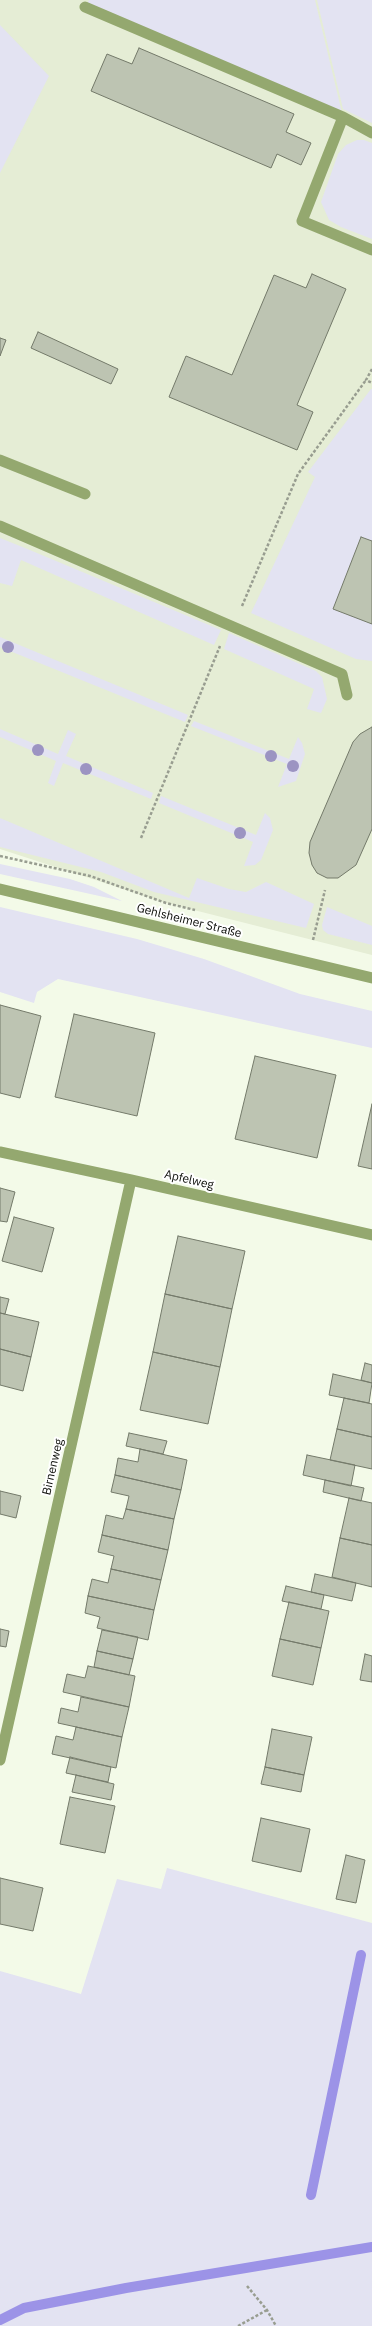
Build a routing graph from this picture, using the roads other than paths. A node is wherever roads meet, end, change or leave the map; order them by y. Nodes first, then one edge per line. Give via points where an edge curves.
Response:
1 (85, 7) dead end
2 (343, 117) junction
3 (372, 133) edge
4 (372, 250) edge
5 (0, 460) edge
6 (85, 494) dead end
7 (0, 526) edge
8 (347, 695) dead end
9 (0, 889) edge
10 (372, 978) edge
11 (0, 1152) edge
12 (131, 1180) junction
13 (372, 1235) edge
14 (0, 1760) edge

1 - 2 street
2 - 3 street
2 - 4 street via 302,221
5 - 6 street
7 - 8 street via 342,674
9 - 10 street, Gehlsheimer Straße
11 - 12 street, Apfelweg
12 - 13 street, Apfelweg
12 - 14 street, Birnenweg

